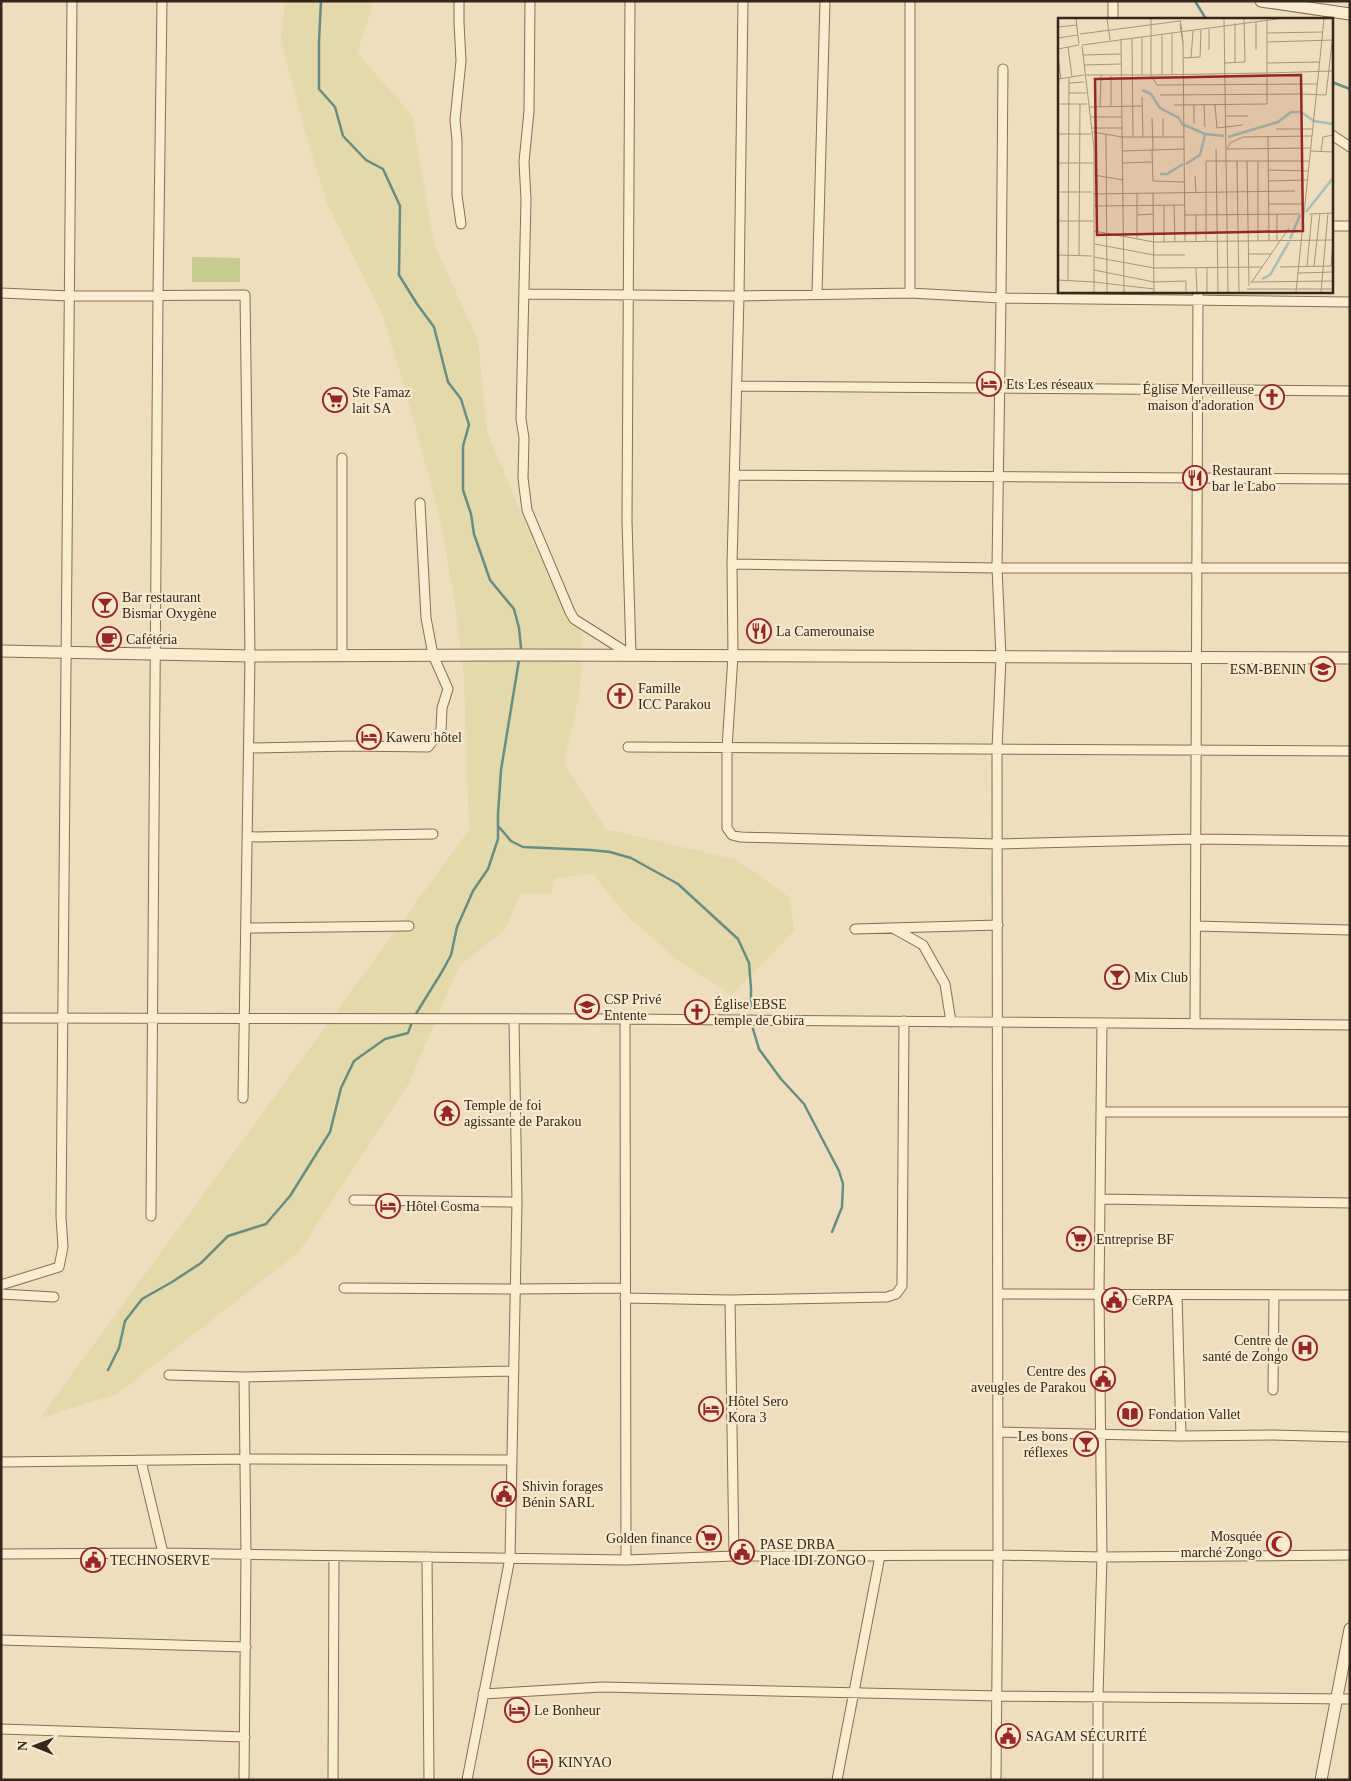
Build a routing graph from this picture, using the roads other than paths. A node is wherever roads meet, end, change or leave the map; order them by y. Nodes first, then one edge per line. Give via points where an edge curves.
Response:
1 (72, 1) edge
2 (162, 1) edge
3 (460, 1) edge
4 (530, 1) edge
5 (630, 1) edge
6 (743, 1) edge
7 (824, 1) edge
8 (910, 1) edge
9 (1113, 1) edge
10 (1261, 1) edge
11 (1350, 14) edge
12 (1113, 18) edge
13 (1003, 69) dead end
14 (1334, 136) edge
15 (1350, 147) edge
16 (461, 224) dead end
17 (1334, 226) edge
18 (1350, 226) edge
19 (1, 293) edge
20 (818, 293) junction
21 (910, 293) junction
22 (524, 294) junction
23 (158, 295) junction
24 (627, 295) junction
25 (1113, 295) edge
26 (69, 296) junction
27 (739, 296) junction
28 (1198, 296) edge
29 (1002, 298) junction
30 (1350, 302) edge
31 (737, 386) junction
32 (1000, 387) junction
33 (1198, 388) junction
34 (1350, 391) edge
35 (342, 458) dead end
36 (734, 475) junction
37 (999, 478) junction
38 (1197, 478) junction
39 (1350, 479) edge
40 (420, 503) dead end
41 (732, 564) junction
42 (1197, 567) junction
43 (997, 568) junction
44 (1350, 568) edge
45 (1, 651) edge
46 (65, 653) junction
47 (155, 655) junction
48 (631, 655) junction
49 (250, 656) junction
50 (342, 656) junction
51 (433, 656) junction
52 (733, 656) junction
53 (1001, 657) junction
54 (1197, 658) junction
55 (1350, 658) edge
56 (249, 748) junction
57 (628, 748) dead end
58 (727, 748) junction
59 (997, 749) junction
60 (1196, 749) junction
61 (1350, 751) edge
62 (433, 834) dead end
63 (247, 837) junction
64 (1196, 839) junction
65 (1350, 841) edge
66 (998, 844) junction
67 (998, 925) junction
68 (409, 926) dead end
69 (1196, 926) junction
70 (246, 928) junction
71 (855, 928) dead end
72 (893, 928) junction
73 (1350, 930) edge
74 (1, 1018) edge
75 (63, 1018) junction
76 (152, 1018) junction
77 (514, 1019) junction
78 (244, 1020) junction
79 (625, 1020) junction
80 (904, 1022) junction
81 (951, 1022) junction
82 (998, 1022) junction
83 (1102, 1023) junction
84 (1195, 1024) junction
85 (1350, 1025) edge
86 (243, 1098) dead end
87 (1101, 1112) junction
88 (1350, 1112) edge
89 (1100, 1199) junction
90 (354, 1200) dead end
91 (517, 1202) junction
92 (1350, 1203) edge
93 (151, 1216) dead end
94 (1, 1285) edge
95 (344, 1288) dead end
96 (625, 1288) junction
97 (516, 1289) junction
98 (1, 1294) edge
99 (998, 1294) junction
100 (1099, 1294) junction
101 (1177, 1295) junction
102 (1274, 1295) junction
103 (1350, 1295) edge
104 (54, 1296) dead end
105 (625, 1298) junction
106 (730, 1300) junction
107 (514, 1371) junction
108 (169, 1375) dead end
109 (244, 1377) junction
110 (1273, 1390) dead end
111 (998, 1432) junction
112 (1100, 1435) junction
113 (1181, 1436) junction
114 (1350, 1437) edge
115 (245, 1459) junction
116 (141, 1460) junction
117 (512, 1460) junction
118 (1, 1462) edge
119 (163, 1553) junction
120 (1, 1554) edge
121 (246, 1555) junction
122 (998, 1555) junction
123 (1350, 1555) edge
124 (334, 1556) junction
125 (734, 1556) junction
126 (880, 1556) junction
127 (427, 1557) junction
128 (1102, 1557) junction
129 (510, 1558) junction
130 (626, 1560) junction
131 (1350, 1629) edge
132 (1, 1640) edge
133 (246, 1647) junction
134 (855, 1692) junction
135 (483, 1694) junction
136 (998, 1696) junction
137 (1098, 1696) junction
138 (1338, 1698) junction
139 (1350, 1699) edge
140 (1, 1729) edge
141 (245, 1737) junction
142 (244, 1780) edge
143 (333, 1780) edge
144 (429, 1780) edge
145 (467, 1780) edge
146 (837, 1780) edge
147 (996, 1780) edge
148 (1098, 1780) edge
149 (1321, 1780) edge

1 - 26 street
2 - 23 street
3 - 16 street via 461,61 456,120 457,195
4 - 22 street via 529,111 524,162
5 - 24 street
6 - 27 street
7 - 20 street
8 - 21 street
9 - 12 street
10 - 11 street
13 - 29 street
14 - 15 street
17 - 18 street
19 - 26 street
20 - 21 street
20 - 27 street
21 - 29 street
22 - 24 street
22 - 48 street via 521,419 527,510 574,619
23 - 26 street
23 - 47 street
23 - 49 street via 245,294
24 - 27 street
24 - 48 street via 627,521
25 - 28 street
25 - 29 street
26 - 46 street
27 - 31 street
28 - 30 street
28 - 33 street
29 - 32 street
31 - 32 street
31 - 36 street
32 - 33 street
32 - 37 street
33 - 34 street
33 - 38 street
35 - 50 street
36 - 37 street
36 - 41 street
37 - 38 street
37 - 43 street
38 - 39 street
38 - 42 street
40 - 51 street via 426,618
41 - 43 street
41 - 52 street
42 - 43 street
42 - 44 street
42 - 54 street
43 - 53 street
45 - 46 street
46 - 47 street
46 - 75 street
47 - 49 street
47 - 76 street
48 - 51 street
48 - 52 street
49 - 50 street
49 - 56 street
50 - 51 street
51 - 56 street via 448,689 442,708 441,730 428,747
52 - 53 street
52 - 58 street
53 - 54 street
53 - 59 street
54 - 55 street
54 - 60 street
56 - 63 street
57 - 58 street
58 - 59 street
58 - 66 street via 727,828 740,838
59 - 60 street
59 - 66 street
60 - 61 street
60 - 64 street
62 - 63 street
63 - 70 street
64 - 65 street
64 - 66 street
64 - 69 street
66 - 67 street
67 - 72 street
67 - 82 street
68 - 70 street
69 - 73 street
69 - 84 street
70 - 78 street
71 - 72 street
72 - 81 street via 923,945 945,984
74 - 75 street
75 - 76 street
75 - 94 street via 63,1247 59,1267
76 - 78 street
76 - 93 street
77 - 78 street
77 - 79 street
77 - 91 street
78 - 86 street
79 - 80 street
79 - 96 street
80 - 81 street
80 - 106 street via 902,1286 896,1294 887,1296
81 - 82 street
82 - 83 street
82 - 99 street
83 - 84 street
83 - 87 street
84 - 85 street
87 - 88 street
87 - 89 street
89 - 92 street
89 - 100 street
90 - 91 street
91 - 97 street
95 - 97 street
96 - 97 street
96 - 105 street
97 - 107 street
98 - 104 street
99 - 100 street
99 - 111 street
100 - 101 street
100 - 112 street
101 - 102 street
101 - 113 street
102 - 103 street
102 - 110 street
105 - 106 street
105 - 130 street
106 - 125 street
107 - 109 street
107 - 117 street
108 - 109 street
109 - 115 street
111 - 112 street
111 - 122 street
112 - 113 street
112 - 128 street
113 - 114 street
115 - 116 street
115 - 117 street
115 - 121 street
116 - 118 street
116 - 119 street
117 - 129 street
119 - 120 street
119 - 121 street
121 - 124 street
121 - 133 street
122 - 126 street
122 - 128 street
122 - 136 street
123 - 128 street
124 - 127 street
124 - 143 street
125 - 126 street
125 - 130 street
126 - 134 street
127 - 129 street
127 - 144 street
128 - 137 street
129 - 130 street
129 - 135 street
131 - 138 street
132 - 133 street
133 - 141 street
134 - 135 street via 602,1687
134 - 136 street
134 - 146 street
135 - 145 street
136 - 137 street
136 - 147 street
137 - 138 street
137 - 148 street
138 - 139 street
138 - 149 street
140 - 141 street
141 - 142 street

